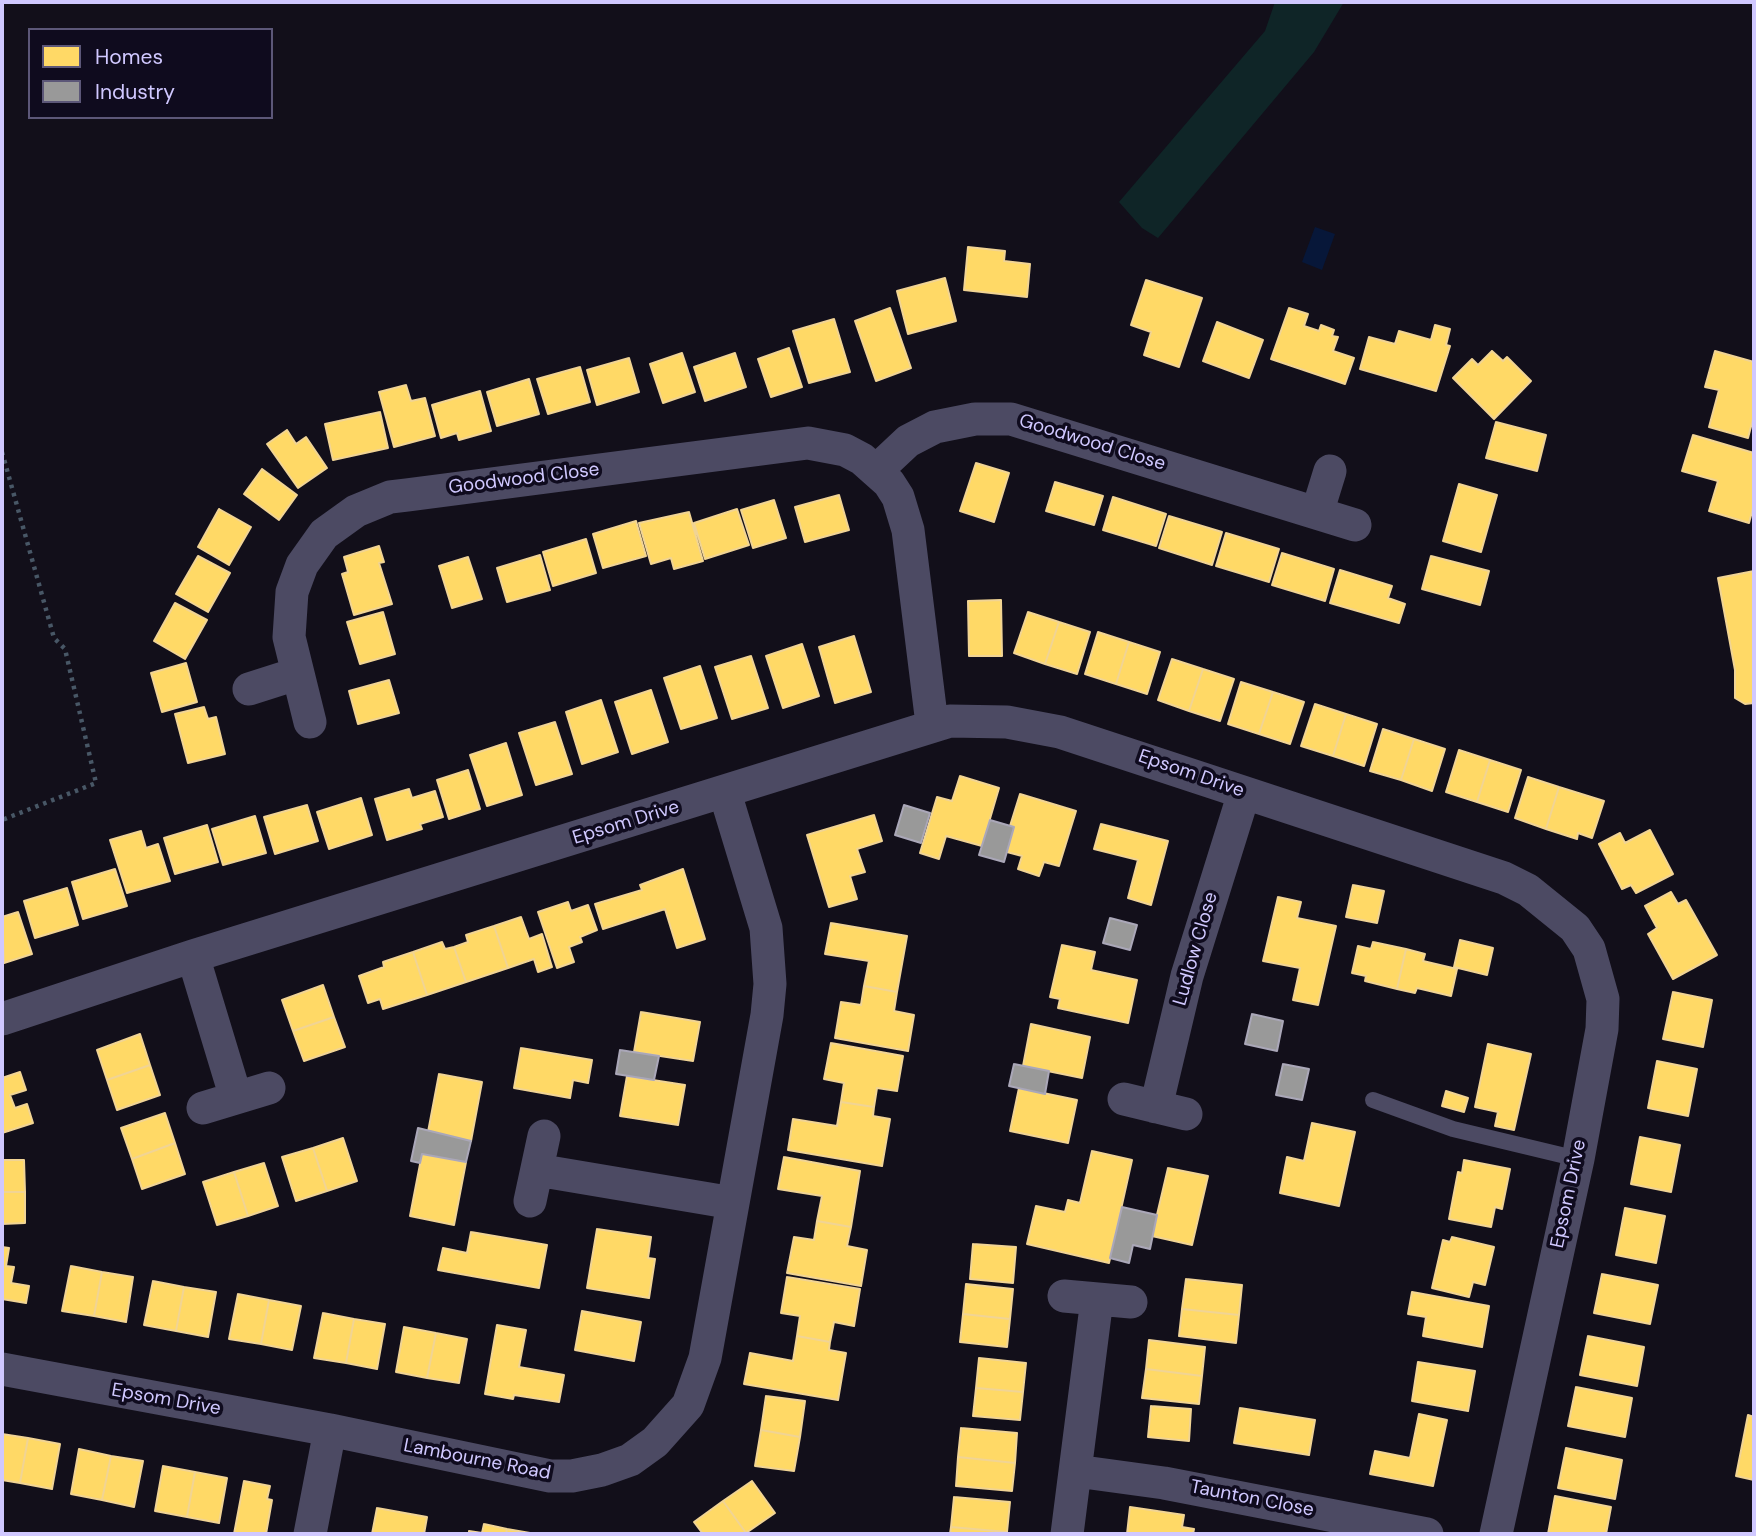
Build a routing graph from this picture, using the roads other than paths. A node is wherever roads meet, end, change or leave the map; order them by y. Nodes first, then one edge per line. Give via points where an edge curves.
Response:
1 (876, 471) junction
2 (1330, 471) dead end
3 (1317, 513) junction
4 (1355, 525) dead end
5 (296, 674) junction
6 (249, 689) dead end
7 (310, 722) dead end
8 (932, 724) junction
9 (725, 793) junction
10 (1244, 793) junction
11 (193, 956) junction
12 (2, 1019) edge
13 (268, 1088) dead end
14 (236, 1098) junction
15 (1124, 1099) dead end
16 (1373, 1100) dead end
17 (203, 1108) dead end
18 (544, 1136) dead end
19 (1578, 1159) junction
20 (733, 1203) junction
21 (1063, 1296) dead end
22 (1097, 1299) junction
23 (1131, 1302) dead end
24 (2, 1369) edge
25 (330, 1430) junction
26 (1076, 1471) junction
27 (310, 1534) edge
28 (1068, 1534) edge
29 (1427, 1534) edge
30 (1496, 1534) edge

1 - 3 street, Goodwood Close via 894,452 927,430 957,421 1011,419
1 - 5 street, Goodwood Close via 845,450 808,443 373,503 324,534 302,565 288,619
1 - 8 street, Goodwood Close via 898,497 905,515
2 - 3 street
3 - 4 street, Goodwood Close
5 - 6 street
5 - 7 street, Goodwood Close
8 - 9 street, Epsom Drive
8 - 10 street, Epsom Drive via 962,720 1035,726
9 - 11 street, Epsom Drive
9 - 20 street, Lambourne Road via 770,955 767,1015
10 - 15 street, Ludlow Close via 1187,976 1171,1111
10 - 19 street, Epsom Drive via 1504,878 1528,890 1575,928 1589,949 1604,999
11 - 12 street, Epsom Drive
11 - 14 street
13 - 14 street
14 - 17 street
16 - 19 lane via 1452,1129
18 - 20 street via 534,1186
19 - 30 street, Epsom Drive
20 - 25 street, Lambourne Road via 705,1358 688,1405 672,1426 630,1460 592,1472 550,1476
21 - 22 street
22 - 23 street
22 - 26 street
24 - 25 street, Epsom Drive
25 - 27 street
26 - 28 street
26 - 29 street, Taunton Close via 1164,1483

